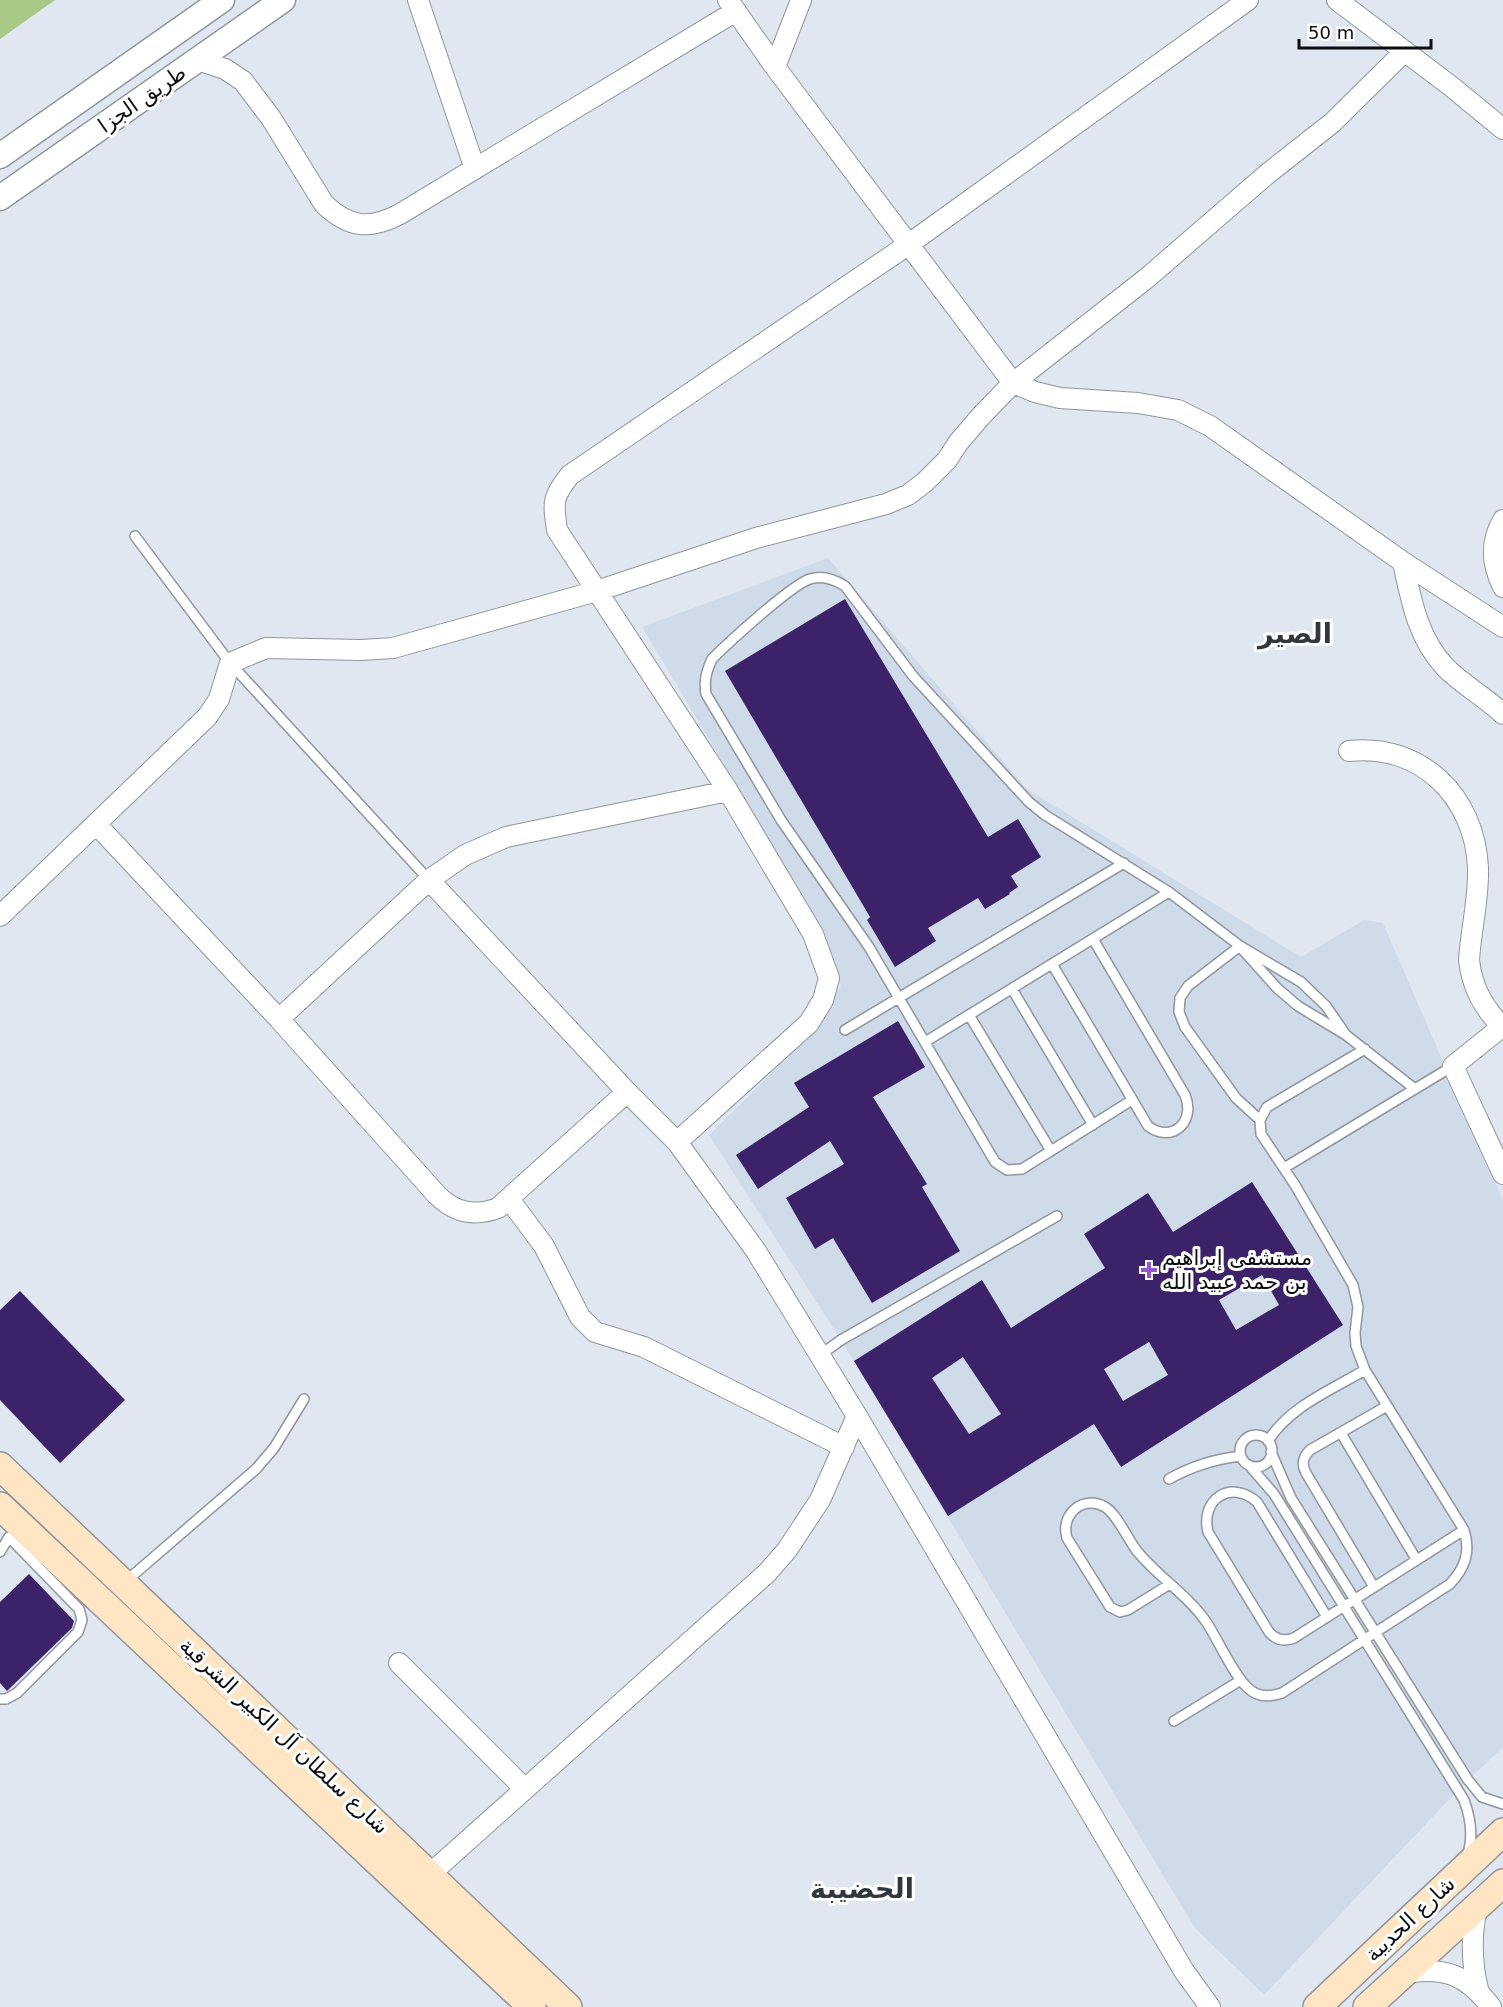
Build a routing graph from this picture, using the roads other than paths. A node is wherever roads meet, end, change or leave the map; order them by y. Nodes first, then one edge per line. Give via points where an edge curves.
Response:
1 (222, 0) edge
2 (284, 0) edge
3 (418, 0) edge
4 (801, 0) edge
5 (1248, 0) edge
6 (1337, 0) edge
7 (732, 6) edge
8 (1405, 51) junction
9 (198, 60) junction
10 (775, 67) junction
11 (1503, 129) edge
12 (0, 156) edge
13 (475, 169) junction
14 (0, 198) edge
15 (909, 244) junction
16 (1013, 383) junction
17 (1503, 520) edge
18 (135, 536) dead end
19 (1403, 562) junction
20 (1503, 586) edge
21 (597, 591) junction
22 (1503, 627) edge
23 (230, 663) junction
24 (1503, 714) edge
25 (1349, 751) dead end
26 (728, 791) junction
27 (96, 824) junction
28 (1124, 863) junction
29 (429, 880) junction
30 (1169, 892) junction
31 (0, 916) edge
32 (1093, 939) junction
33 (1240, 946) junction
34 (1052, 964) junction
35 (1011, 989) junction
36 (899, 998) junction
37 (969, 1015) junction
38 (279, 1019) junction
39 (1502, 1026) edge
40 (845, 1030) dead end
41 (1346, 1035) junction
42 (925, 1042) junction
43 (1365, 1049) junction
44 (1453, 1066) junction
45 (1415, 1089) junction
46 (627, 1092) junction
47 (1132, 1100) junction
48 (1260, 1120) junction
49 (1093, 1125) junction
50 (677, 1142) junction
51 (1051, 1151) junction
52 (1284, 1168) junction
53 (1503, 1174) edge
54 (509, 1199) junction
55 (1057, 1216) dead end
56 (820, 1355) junction
57 (1365, 1370) junction
58 (304, 1399) dead end
59 (1387, 1406) junction
60 (857, 1416) junction
61 (1341, 1433) junction
62 (1268, 1441) junction
63 (844, 1447) junction
64 (1271, 1452) junction
65 (1241, 1456) junction
66 (1249, 1465) junction
67 (0, 1466) edge
68 (1169, 1479) dead end
69 (5, 1519) edge
70 (1464, 1530) junction
71 (0, 1552) edge
72 (1416, 1559) junction
73 (123, 1584) junction
74 (1170, 1584) junction
75 (1374, 1587) junction
76 (1354, 1599) junction
77 (1343, 1606) junction
78 (1327, 1617) junction
79 (1375, 1632) junction
80 (1364, 1639) junction
81 (399, 1663) dead end
82 (1241, 1680) junction
83 (0, 1698) edge
84 (1174, 1721) dead end
85 (525, 1789) junction
86 (1503, 1804) edge
87 (1503, 1832) edge
88 (1503, 1864) edge
89 (430, 1874) junction
90 (1458, 1874) junction
91 (1503, 1883) edge
92 (1477, 1907) junction
93 (1406, 1973) junction
94 (1478, 1989) junction
95 (532, 2007) edge
96 (568, 2007) edge
97 (1210, 2007) edge
98 (1317, 2007) edge
99 (1367, 2007) edge
100 (1491, 2007) edge

1 - 12 street, طريق الجزا
2 - 9 street, طريق الجزا
3 - 13 street
4 - 10 street
5 - 15 street
6 - 8 street
7 - 10 street
7 - 13 street
8 - 11 street
8 - 16 street via 1332,123 1147,278
9 - 13 street via 225,69 243,81 271,118 324,204 336,216 352,223 386,222
9 - 14 street, طريق الجزا
10 - 15 street
15 - 16 street
15 - 21 street via 570,475 557,492 557,530
16 - 19 street via 1060,398 1178,410 1210,426
16 - 21 street via 947,460 908,495 852,514 756,538
17 - 20 street via 1493,546 1494,564
18 - 23 lane
19 - 22 street
19 - 24 street via 1417,621 1434,653 1447,669
21 - 23 street via 393,648 266,648
21 - 26 street
23 - 27 street via 219,699 207,717
23 - 29 lane
25 - 39 street via 1377,750 1405,757 1430,771 1461,806 1473,836 1478,869 1470,970 1482,1004
26 - 29 street via 507,837 465,855
26 - 50 street via 813,934 829,978 823,1000 809,1023
27 - 31 street
27 - 38 street
28 - 30 lane
28 - 36 lane
28 - 36 lane via 1045,815 1016,791 913,676 845,586 821,578 802,582 712,659 707,670 706,694 782,820
29 - 38 street
29 - 46 street
30 - 32 lane
30 - 33 lane
32 - 34 lane
32 - 47 lane via 1185,1095 1188,1116 1174,1131 1160,1132 1148,1126
33 - 41 lane via 1284,994
33 - 41 lane via 1314,993
33 - 48 lane via 1188,986 1180,998 1179,1012 1185,1027 1236,1098
34 - 35 lane
34 - 47 lane
35 - 37 lane
35 - 49 lane
36 - 40 lane
36 - 42 lane
37 - 42 lane
37 - 51 lane
38 - 54 street via 446,1204 458,1211 479,1213 498,1208
39 - 44 street
41 - 43 lane
42 - 51 lane via 1000,1167 1022,1169
43 - 45 lane
43 - 48 lane via 1273,1103
44 - 45 lane
44 - 53 street
45 - 52 lane
46 - 50 street
46 - 54 street
47 - 49 lane
48 - 52 lane via 1261,1134
49 - 51 lane
50 - 56 street via 756,1251
52 - 57 lane via 1353,1284 1358,1307 1356,1346
54 - 63 street via 544,1246 580,1317 595,1332 644,1347
55 - 56 lane
56 - 60 street
57 - 59 lane
57 - 62 lane via 1295,1412
58 - 73 lane via 256,1469
59 - 61 lane
59 - 70 lane
60 - 63 street
60 - 97 street via 1184,1971
61 - 72 lane
61 - 75 lane via 1306,1454 1304,1469
62 - 64 lane
62 - 65 lane via 1251,1436 1242,1444
63 - 85 street via 820,1500 767,1573
64 - 66 lane via 1266,1463
64 - 76 lane via 1291,1498
65 - 66 lane
65 - 68 lane via 1196,1466
66 - 77 lane via 1274,1494
67 - 73 main road, شارع سلطان آل الكبير الشرقية
69 - 71 lane
69 - 83 lane via 79,1609 82,1620 78,1632 17,1693
69 - 95 main road, شارع سلطان آل الكبير الشرقية
70 - 72 lane
70 - 79 lane via 1468,1553 1458,1576
72 - 75 lane
73 - 89 main road, شارع سلطان آل الكبير الشرقية
74 - 74 lane via 1136,1550 1106,1508 1086,1503 1068,1516 1067,1538 1115,1611 1128,1610
74 - 82 lane via 1206,1621
75 - 76 lane
76 - 77 lane
76 - 79 lane
77 - 78 lane
77 - 80 lane
78 - 78 lane via 1289,1640 1273,1636 1208,1532 1206,1517 1217,1498 1238,1492 1257,1502
79 - 80 lane
79 - 86 lane via 1475,1790 1482,1797
80 - 82 lane via 1282,1693 1263,1696
80 - 90 lane via 1464,1800 1471,1837
81 - 85 street
82 - 84 lane
85 - 89 street
87 - 90 main road, شارع الحديبة
88 - 92 main road
89 - 96 main road, شارع سلطان آل الكبير الشرقية
90 - 98 main road, شارع الحديبة
91 - 92 main road, شارع الحديبة
92 - 93 main road, شارع الحديبة
92 - 94 street via 1472,1956
93 - 94 street via 1444,1973
93 - 99 main road, شارع الحديبة
94 - 100 street

